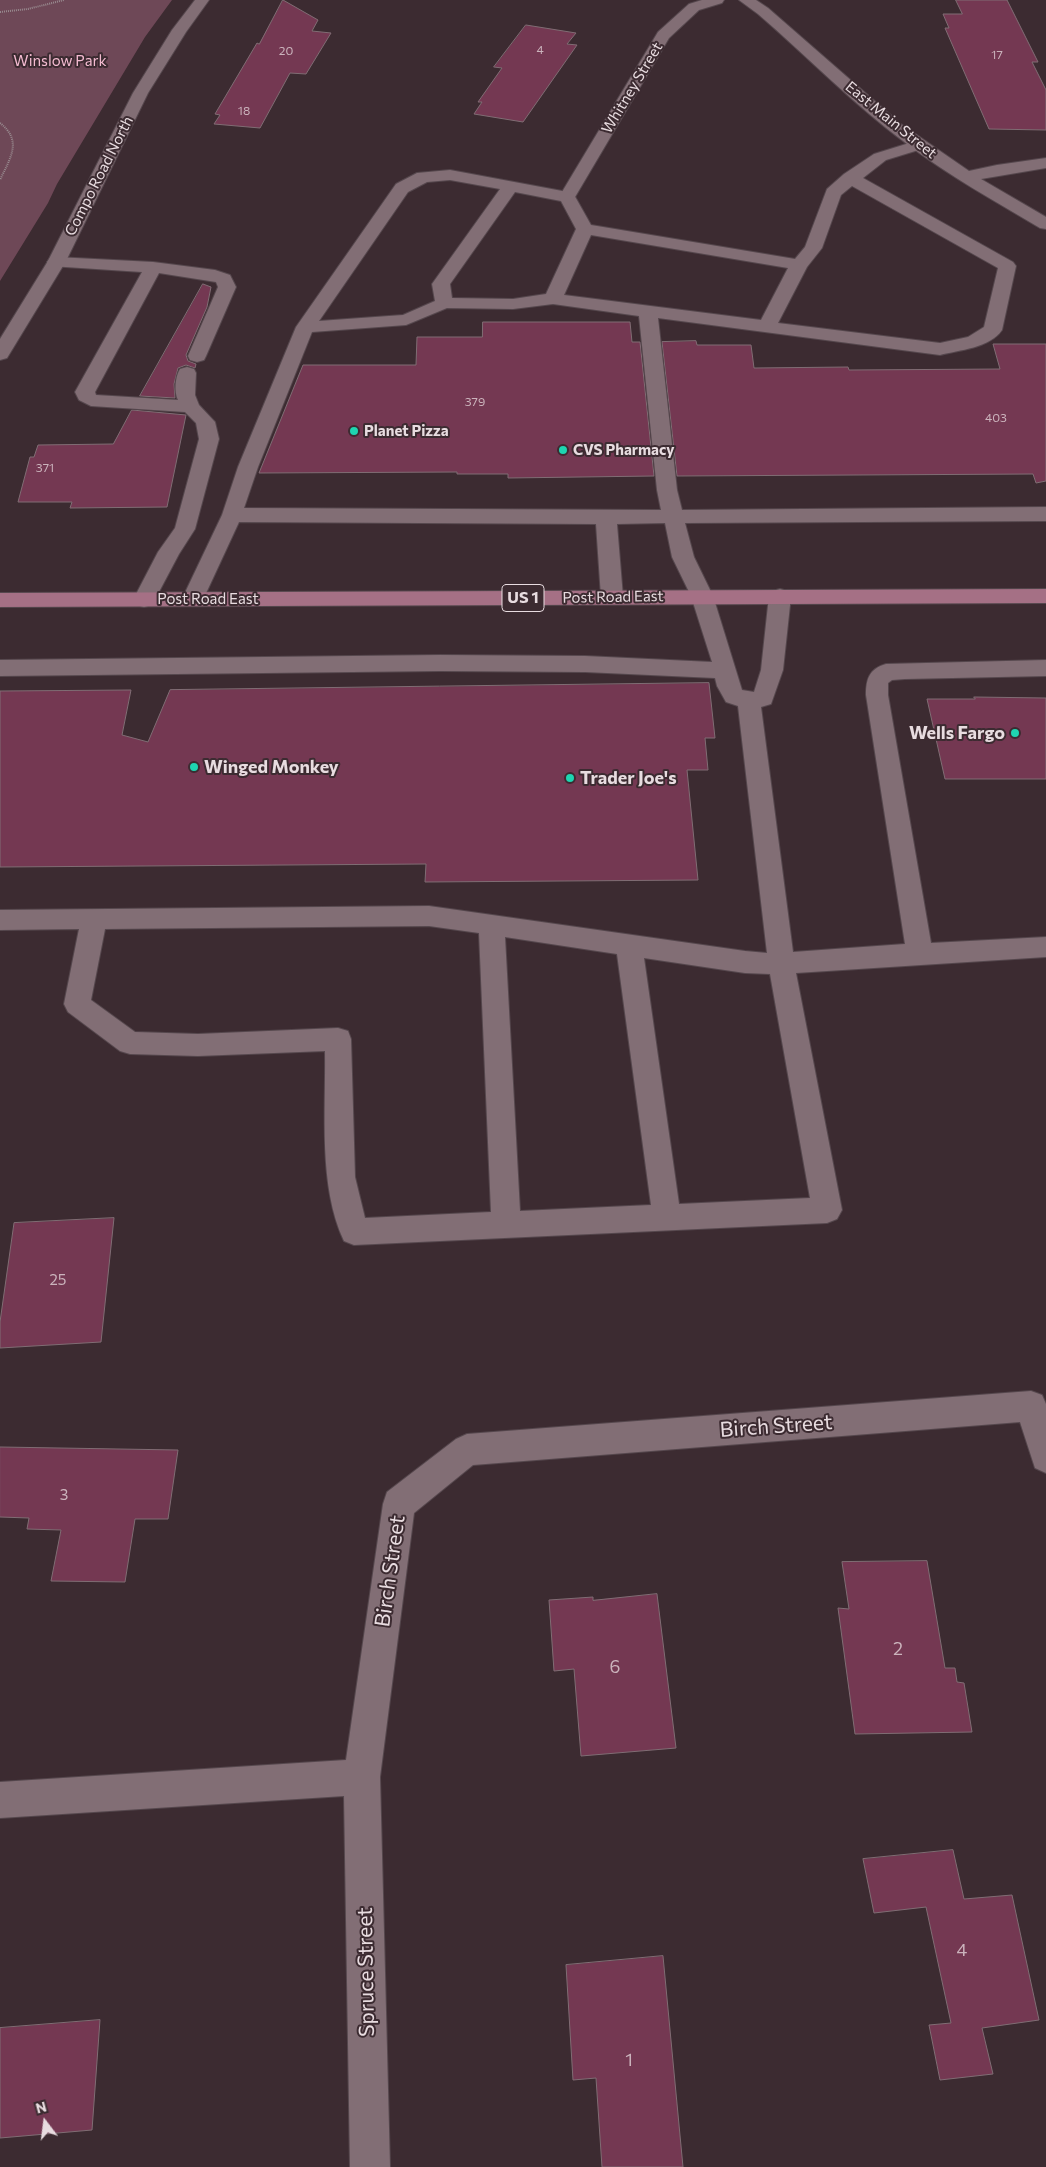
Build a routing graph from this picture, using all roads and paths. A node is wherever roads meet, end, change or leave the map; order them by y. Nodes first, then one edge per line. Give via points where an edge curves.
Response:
1 (64, 0) edge
2 (202, 0) edge
3 (717, 0) edge
4 (746, 0) edge
5 (0, 12) edge
6 (0, 122) edge
7 (918, 145) junction
8 (1046, 163) edge
9 (967, 177) junction
10 (850, 178) junction
11 (0, 180) edge
12 (511, 186) junction
13 (567, 197) junction
14 (1046, 224) edge
15 (585, 229) junction
16 (56, 262) junction
17 (799, 265) junction
18 (153, 267) junction
19 (552, 299) junction
20 (444, 302) junction
21 (648, 311) junction
22 (305, 326) junction
23 (766, 326) junction
24 (0, 354) edge
25 (191, 407) junction
26 (1046, 514) edge
27 (232, 515) junction
28 (673, 516) junction
29 (606, 517) junction
30 (702, 596) junction
31 (780, 596) junction
32 (1046, 596) edge
33 (612, 597) junction
34 (193, 599) junction
35 (0, 600) edge
36 (144, 600) junction
37 (0, 668) edge
38 (1046, 668) edge
39 (724, 670) junction
40 (749, 701) junction
41 (0, 920) edge
42 (94, 920) junction
43 (491, 924) junction
44 (629, 946) junction
45 (1046, 947) edge
46 (920, 954) junction
47 (781, 964) junction
48 (667, 1218) junction
49 (506, 1225) junction
50 (1046, 1457) edge
51 (362, 1777) junction
52 (0, 1800) edge
53 (370, 2167) edge

1 - 5 path
2 - 16 street, Compo Road North via 155,68
3 - 13 street, Whitney Street via 694,7 663,35
4 - 7 street, East Main Street via 764,10
6 - 11 path via 14,138 14,148
7 - 9 street, East Main Street
7 - 10 street via 880,157
8 - 9 street
9 - 14 street, East Main Street
10 - 17 street via 833,193 813,248
10 - 23 street via 1007,266 993,330 974,341 940,349
12 - 13 street
12 - 20 street via 441,284
12 - 22 street via 450,174 422,177 402,188
13 - 15 street
15 - 17 street
15 - 19 street
16 - 18 street
16 - 24 street, Compo Road North
17 - 23 street
18 - 25 street via 215,274 224,278 227,287 192,364 185,395
18 - 25 street via 85,392 86,396 91,400
19 - 20 street via 513,304
19 - 21 street
20 - 22 street via 406,320
21 - 23 street
21 - 28 street via 667,490
22 - 27 street via 248,466
25 - 36 street via 205,422 210,439 185,529
26 - 28 street
27 - 29 street
27 - 34 street
28 - 29 street
28 - 30 street via 683,557
29 - 33 street
30 - 31 main road, Post Road East / US 1
30 - 33 main road, Post Road East / US 1
30 - 39 street
31 - 32 main road, Post Road East / US 1
31 - 40 street via 767,689 763,698
33 - 34 main road, Post Road East / US 1
34 - 36 main road, Post Road East / US 1
35 - 36 main road, Post Road East / US 1
37 - 39 street via 450,663
38 - 46 street via 905,670 886,672 877,680
39 - 40 street via 734,696
40 - 47 street
41 - 42 street
42 - 43 street via 429,916
42 - 49 street via 77,1004 130,1043 198,1045 338,1039 341,1177 354,1232
43 - 44 street
43 - 49 street
44 - 47 street
44 - 48 street
45 - 46 street
46 - 47 street
47 - 48 street via 827,1210
48 - 49 street
50 - 51 street, Birch Street via 1031,1406 467,1450 399,1504
51 - 52 street
51 - 53 street, Spruce Street

